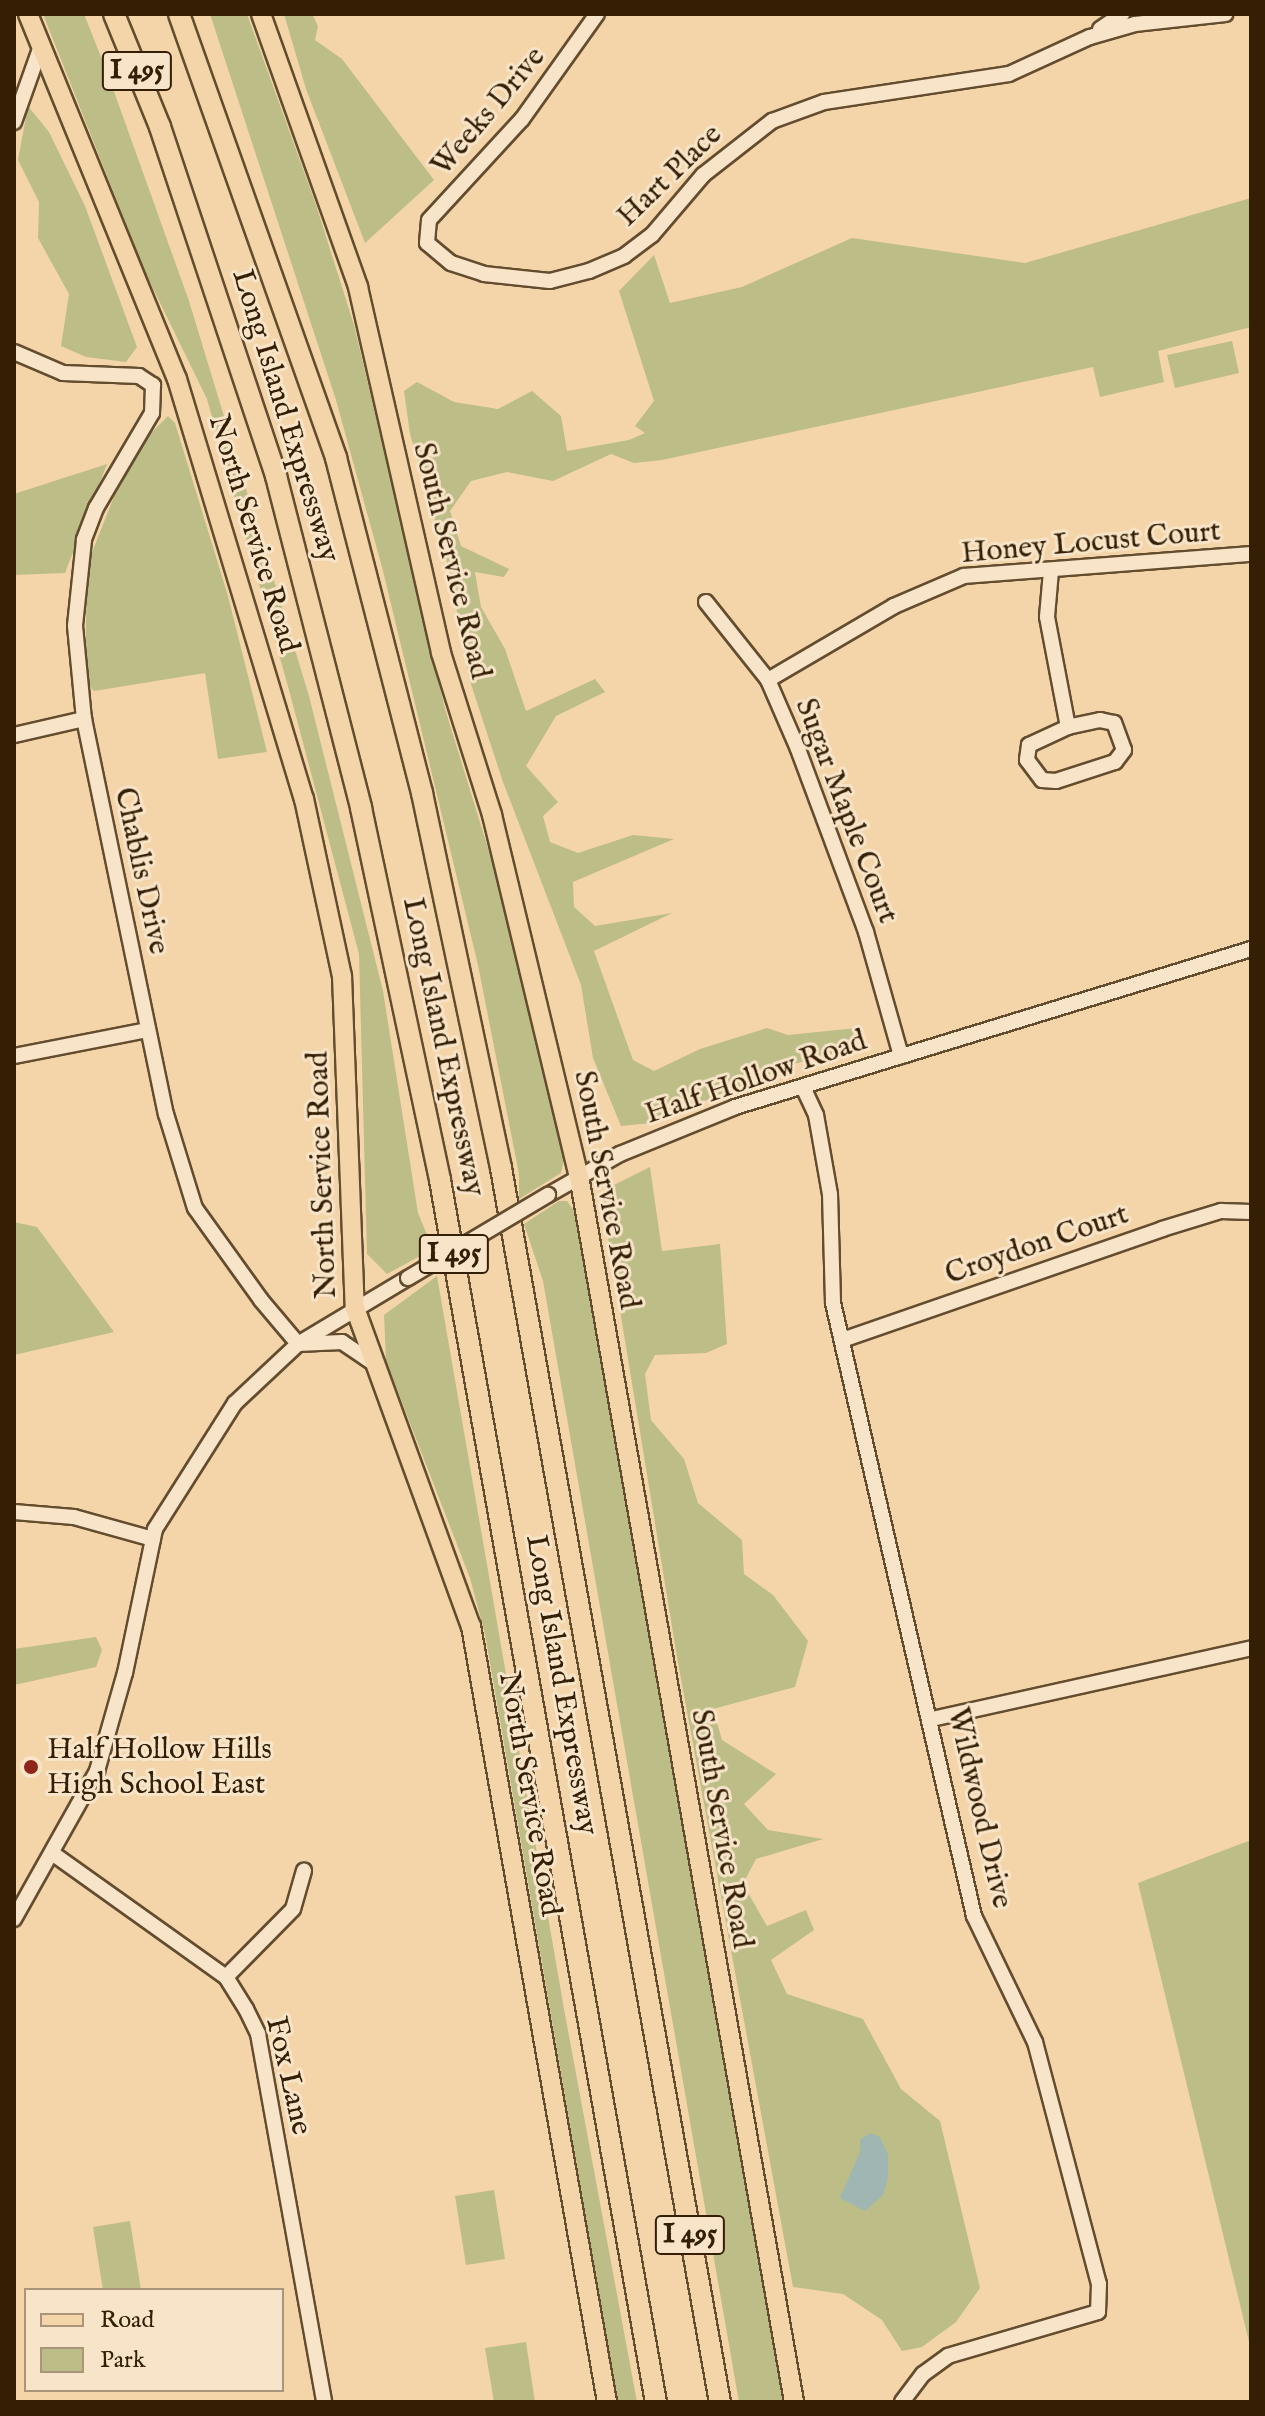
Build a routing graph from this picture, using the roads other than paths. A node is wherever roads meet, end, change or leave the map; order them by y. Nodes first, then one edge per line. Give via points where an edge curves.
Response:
1 (28, 14) edge
2 (104, 14) edge
3 (114, 14) edge
4 (181, 14) edge
5 (261, 14) edge
6 (597, 14) edge
7 (1122, 14) edge
8 (1225, 14) edge
9 (1090, 37) junction
10 (41, 46) junction
11 (14, 122) edge
12 (160, 127) junction
13 (427, 243) joint
14 (14, 352) edge
15 (1251, 554) edge
16 (1051, 571) junction
17 (706, 602) dead end
18 (768, 680) junction
19 (84, 719) junction
20 (1068, 727) junction
21 (14, 735) edge
22 (1251, 949) edge
23 (148, 1030) junction
24 (14, 1056) edge
25 (901, 1056) junction
26 (803, 1087) junction
27 (579, 1176) junction
28 (1251, 1212) edge
29 (355, 1308) junction
30 (842, 1340) junction
31 (298, 1344) junction
32 (376, 1365) junction
33 (14, 1512) edge
34 (153, 1539) junction
35 (1251, 1648) edge
36 (932, 1719) junction
37 (52, 1853) junction
38 (304, 1871) dead end
39 (14, 1919) edge
40 (226, 1977) junction
41 (324, 2402) edge
42 (607, 2402) edge
43 (656, 2402) edge
44 (720, 2402) edge
45 (794, 2402) edge
46 (902, 2402) edge

1 - 10 main road, North Service Road
2 - 12 highway
3 - 12 highway, Long Island Expressway / I 495
4 - 44 highway, Long Island Expressway / I 495 via 336,458 428,822 501,1168
5 - 27 main road, South Service Road via 358,287 441,653 492,815
6 - 13 street, Weeks Drive via 522,119 429,220
7 - 9 street, Hart Place
8 - 9 street, Hart Place via 1135,24
9 - 13 street, Hart Place via 1009,74 824,102 772,121 703,175 652,235 624,256 589,271 550,281 484,274 451,263
10 - 11 street
10 - 29 main road, North Service Road via 177,379 304,799 342,976
12 - 43 highway, Long Island Expressway / I 495 via 276,476 400,980 473,1362
14 - 19 street, Chablis Drive via 63,373 139,376 153,385 152,413 96,508 84,540 75,626
15 - 16 street, Honey Locust Court
16 - 18 street, Honey Locust Court via 964,576 934,587
16 - 20 street via 1047,617
17 - 18 street, Sugar Maple Court
18 - 25 street, Sugar Maple Court via 857,907
19 - 21 street
19 - 23 street, Chablis Drive
20 - 20 street via 1029,745 1027,760 1042,780 1056,781 1115,762 1124,750 1114,723 1100,720
22 - 25 street, Half Hollow Road
23 - 24 street
23 - 31 street, Chablis Drive via 178,1163 195,1208 223,1252
25 - 26 street, Half Hollow Road
26 - 27 street, Half Hollow Road via 735,1107
26 - 30 street, Wildwood Drive via 816,1115 830,1194 833,1303
27 - 29 street, Half Hollow Road, bridge
27 - 45 main road, South Service Road
28 - 30 street, Croydon Court via 1221,1211 1162,1229
29 - 31 street, Half Hollow Road
29 - 32 main road, North Service Road
30 - 36 street, Wildwood Drive
31 - 32 street via 342,1342
31 - 34 street, Half Hollow Road via 235,1403
32 - 42 main road, North Service Road via 471,1626
33 - 34 street via 74,1517
34 - 37 street, Half Hollow Road via 125,1673 97,1771
35 - 36 street
36 - 46 street, Wildwood Drive via 974,1916 1035,2042 1099,2284 1098,2312 948,2356 923,2374
37 - 39 street, Half Hollow Road
37 - 40 street, Fox Lane
38 - 40 street via 293,1909
40 - 41 street, Fox Lane via 258,2034

